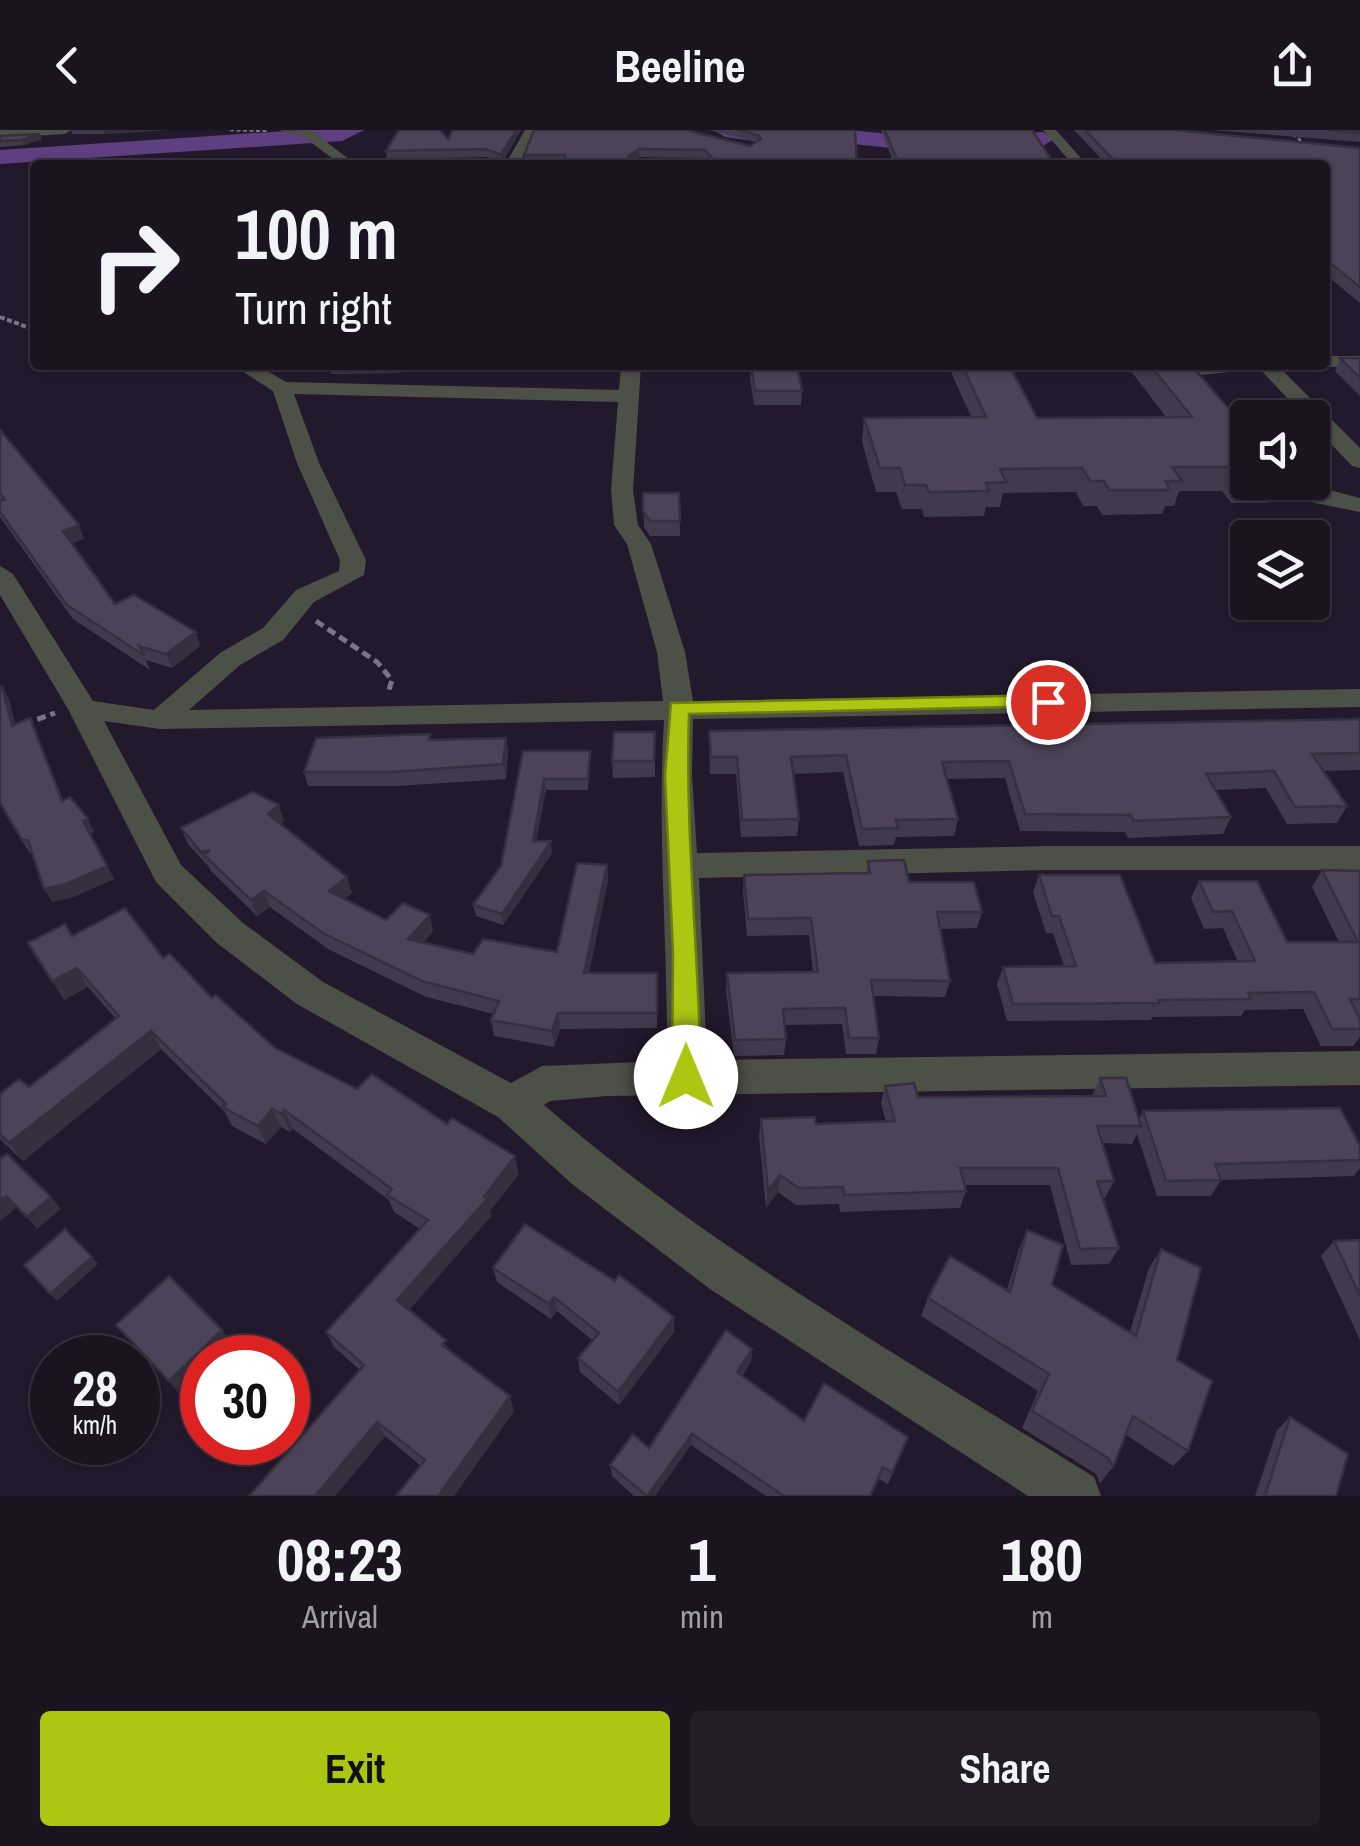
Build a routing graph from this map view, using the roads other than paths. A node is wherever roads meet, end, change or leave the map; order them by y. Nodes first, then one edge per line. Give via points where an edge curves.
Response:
1 (65, 130) edge
2 (531, 130) edge
3 (1048, 130) edge
4 (287, 131) edge
5 (0, 134) edge
6 (328, 160) edge
7 (515, 160) edge
8 (1075, 160) edge
9 (1330, 362) edge
10 (1360, 362) edge
11 (251, 370) edge
12 (630, 370) edge
13 (1192, 370) edge
14 (1271, 370) edge
15 (282, 388) junction
16 (629, 396) junction
17 (1230, 427) edge
18 (1360, 462) edge
19 (1330, 499) edge
20 (1360, 504) edge
21 (0, 574) edge
22 (1360, 698) edge
23 (679, 708) junction
24 (83, 709) junction
25 (160, 720) junction
26 (1360, 858) edge
27 (682, 866) junction
28 (686, 1077) junction
29 (1356, 1077) edge
30 (513, 1104) junction
31 (1075, 1496) edge

1 - 5 street
2 - 7 street
3 - 8 street
4 - 6 street via 309,136
9 - 10 street
11 - 15 street
12 - 16 street
13 - 17 street via 1193,384
14 - 18 street
15 - 16 street via 424,380
15 - 25 street via 353,560 351,575 304,596 274,634 230,659
16 - 23 street via 626,525 671,652
19 - 20 street
21 - 24 street
22 - 23 street
23 - 25 street
23 - 27 street
24 - 25 street
24 - 30 street via 168,873 230,934 310,993
26 - 27 street
27 - 28 street
28 - 29 street
28 - 30 street via 542,1084
30 - 31 street via 587,1170 726,1272

